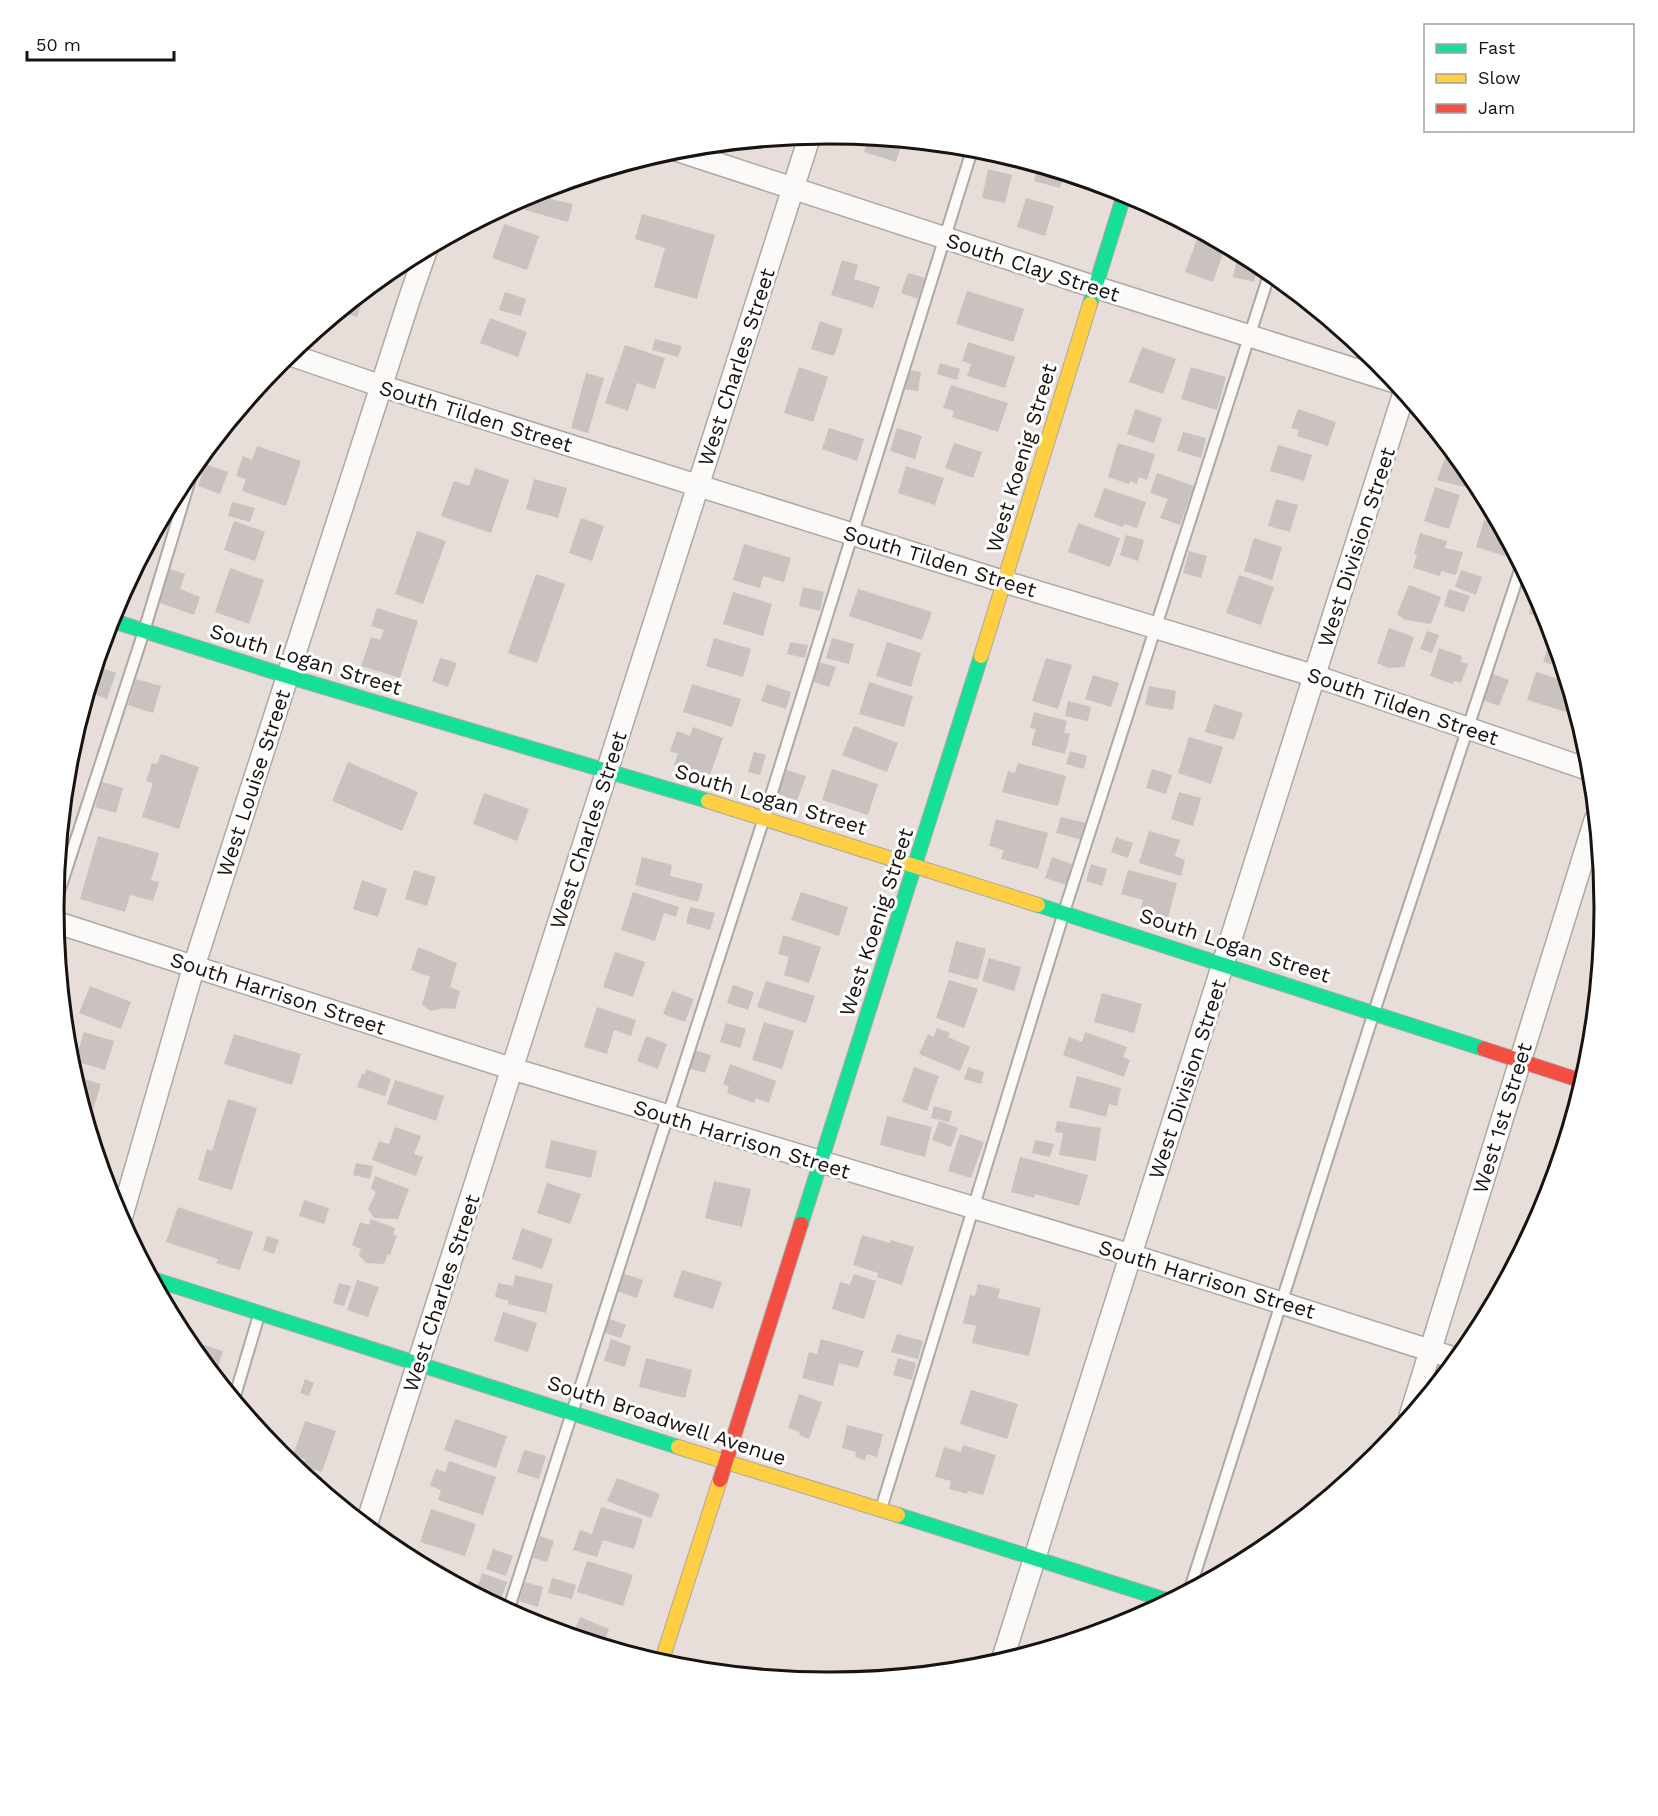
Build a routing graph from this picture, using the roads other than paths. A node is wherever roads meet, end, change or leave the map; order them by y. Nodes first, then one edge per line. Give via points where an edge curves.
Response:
1 (807, 144) edge
2 (692, 156) edge
3 (970, 157) edge
4 (793, 188) junction
5 (1122, 202) edge
6 (945, 238) junction
7 (423, 261) edge
8 (1267, 281) edge
9 (1095, 287) junction
10 (1249, 336) junction
11 (298, 358) edge
12 (1379, 377) edge
13 (381, 386) junction
14 (1401, 401) edge
15 (698, 485) junction
16 (185, 497) edge
17 (852, 534) junction
18 (1518, 576) edge
19 (1005, 582) junction
20 (120, 623) edge
21 (1155, 627) junction
22 (144, 631) junction
23 (287, 676) junction
24 (1315, 676) junction
25 (1468, 728) junction
26 (1580, 767) edge
27 (607, 770) junction
28 (764, 818) junction
29 (1590, 836) edge
30 (916, 866) junction
31 (65, 872) edge
32 (1064, 912) junction
33 (65, 925) edge
34 (1224, 963) junction
35 (194, 966) junction
36 (1374, 1012) junction
37 (1520, 1060) junction
38 (513, 1069) junction
39 (1574, 1078) edge
40 (668, 1116) junction
41 (821, 1163) junction
42 (124, 1204) edge
43 (973, 1208) junction
44 (1131, 1255) junction
45 (163, 1282) edge
46 (1282, 1302) junction
47 (260, 1312) junction
48 (1430, 1349) junction
49 (1448, 1356) edge
50 (419, 1363) junction
51 (236, 1391) edge
52 (1415, 1398) edge
53 (574, 1412) junction
54 (726, 1462) junction
55 (881, 1509) junction
56 (369, 1518) edge
57 (1035, 1557) junction
58 (1193, 1580) edge
59 (1159, 1598) edge
60 (511, 1603) edge
61 (1005, 1651) edge
62 (664, 1654) edge

1 - 4 street, West Charles Street
2 - 4 street, South Clay Street
3 - 6 lane
4 - 6 street, South Clay Street
4 - 15 street, West Charles Street
5 - 9 street, West Koenig Street
6 - 9 street, South Clay Street
6 - 17 lane
7 - 13 street, West Louise Street
8 - 10 lane
9 - 10 street, South Clay Street
9 - 19 street, West Koenig Street
10 - 12 street, South Clay Street
10 - 21 lane
11 - 13 street, South Tilden Street
13 - 15 street, South Tilden Street
13 - 23 street, West Louise Street
14 - 24 street, West Division Street
15 - 17 street, South Tilden Street
15 - 27 street, West Charles Street
16 - 22 lane
17 - 19 street, South Tilden Street
17 - 28 lane
18 - 25 lane
19 - 21 street, South Tilden Street
19 - 30 street, West Koenig Street
20 - 22 street, South Logan Street
21 - 24 street, South Tilden Street
21 - 32 lane
22 - 23 street, South Logan Street
22 - 31 lane
23 - 27 street, South Logan Street
23 - 35 street, West Louise Street
24 - 25 street, South Tilden Street
24 - 34 street, West Division Street
25 - 26 street, South Tilden Street
25 - 36 lane
27 - 28 street, South Logan Street
27 - 38 street, West Charles Street
28 - 30 street, South Logan Street
28 - 40 lane
29 - 37 street, West 1st Street
30 - 32 street, South Logan Street
30 - 41 street, West Koenig Street
32 - 34 street, South Logan Street
32 - 43 lane
33 - 35 street, South Harrison Street
34 - 36 street, South Logan Street
34 - 44 street, West Division Street
35 - 38 street, South Harrison Street
35 - 42 street, West Louise Street
36 - 37 street, South Logan Street
36 - 46 lane
37 - 39 street, South Logan Street
37 - 48 street, West 1st Street
38 - 40 street, South Harrison Street
38 - 50 street, West Charles Street
40 - 41 street, South Harrison Street
40 - 53 lane
41 - 43 street, South Harrison Street
41 - 54 street, West Koenig Street
43 - 44 street, South Harrison Street
43 - 55 lane
44 - 46 street, South Harrison Street
44 - 57 street, West Division Street
45 - 47 street, South Broadwell Avenue
46 - 48 street, South Harrison Street
46 - 58 lane
47 - 50 street, South Broadwell Avenue
47 - 51 lane
48 - 49 street, South Harrison Street
48 - 52 street, West 1st Street
50 - 53 street, South Broadwell Avenue
50 - 56 street, West Charles Street
53 - 54 street, South Broadwell Avenue
53 - 60 lane
54 - 55 street, South Broadwell Avenue
54 - 62 street, West Koenig Street
55 - 57 street, South Broadwell Avenue
57 - 59 street, South Broadwell Avenue
57 - 61 street, West Division Street

